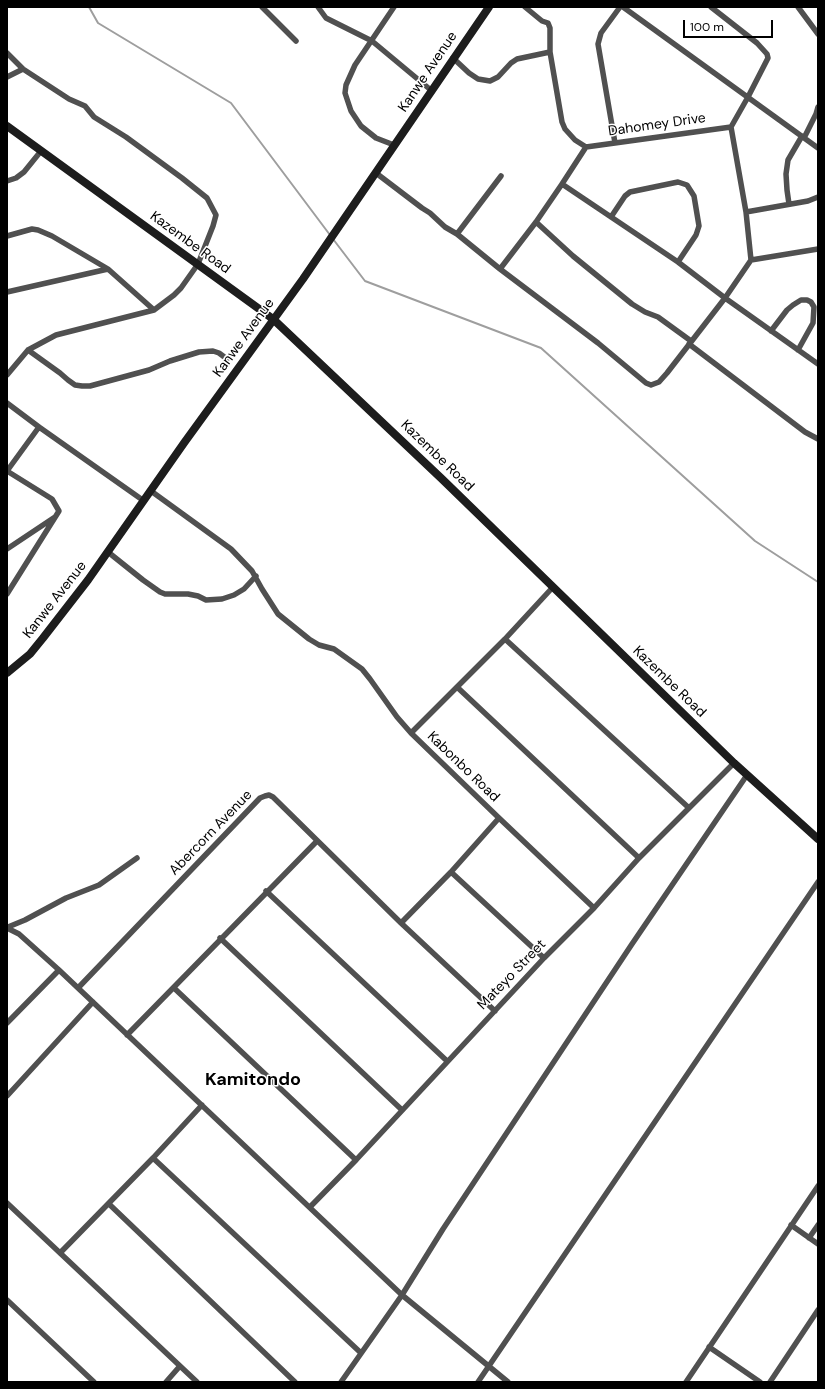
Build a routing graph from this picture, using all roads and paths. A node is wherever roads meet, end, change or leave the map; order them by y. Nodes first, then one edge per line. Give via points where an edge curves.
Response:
1 (262, 7) edge
2 (318, 7) edge
3 (394, 7) edge
4 (489, 7) edge
5 (525, 7) edge
6 (620, 7) edge
7 (623, 7) edge
8 (711, 7) edge
9 (798, 7) edge
10 (818, 34) edge
11 (296, 41) dead end
12 (372, 41) junction
13 (550, 52) junction
14 (7, 53) edge
15 (453, 58) junction
16 (24, 69) junction
17 (7, 77) edge
18 (432, 91) junction
19 (748, 97) junction
20 (818, 107) edge
21 (7, 126) edge
22 (731, 127) junction
23 (803, 137) junction
24 (615, 143) junction
25 (394, 145) junction
26 (586, 147) junction
27 (818, 148) edge
28 (41, 151) junction
29 (376, 173) junction
30 (501, 176) dead end
31 (7, 181) edge
32 (562, 184) junction
33 (818, 197) edge
34 (789, 204) junction
35 (746, 212) junction
36 (611, 217) junction
37 (536, 222) junction
38 (457, 234) junction
39 (7, 236) edge
40 (818, 249) edge
41 (751, 260) junction
42 (678, 262) junction
43 (198, 264) junction
44 (108, 269) junction
45 (500, 269) junction
46 (7, 292) edge
47 (724, 298) junction
48 (154, 310) junction
49 (274, 319) junction
50 (771, 331) junction
51 (690, 342) junction
52 (28, 350) junction
53 (798, 350) junction
54 (227, 359) dead end
55 (818, 364) edge
56 (7, 375) edge
57 (7, 403) edge
58 (38, 427) junction
59 (818, 439) edge
60 (7, 471) edge
61 (151, 491) junction
62 (144, 501) junction
63 (57, 515) junction
64 (7, 549) edge
65 (108, 552) junction
66 (256, 576) junction
67 (553, 587) junction
68 (7, 594) edge
69 (504, 639) junction
70 (7, 672) edge
71 (457, 687) junction
72 (411, 733) junction
73 (734, 762) junction
74 (747, 775) junction
75 (689, 808) junction
76 (499, 818) junction
77 (818, 839) edge
78 (316, 841) junction
79 (137, 858) dead end
80 (639, 858) junction
81 (451, 872) junction
82 (818, 882) edge
83 (266, 892) junction
84 (594, 908) junction
85 (400, 923) junction
86 (7, 927) edge
87 (220, 938) junction
88 (544, 958) junction
89 (59, 970) junction
90 (78, 988) junction
91 (174, 988) junction
92 (93, 1002) junction
93 (495, 1011) junction
94 (7, 1023) edge
95 (127, 1035) junction
96 (447, 1061) junction
97 (7, 1096) edge
98 (202, 1105) junction
99 (402, 1110) junction
100 (153, 1158) junction
101 (356, 1160) junction
102 (818, 1186) edge
103 (7, 1204) edge
104 (109, 1204) junction
105 (310, 1207) junction
106 (791, 1225) junction
107 (818, 1225) edge
108 (809, 1238) junction
109 (818, 1244) edge
110 (60, 1253) junction
111 (402, 1295) junction
112 (7, 1300) edge
113 (818, 1310) edge
114 (709, 1347) junction
115 (361, 1353) junction
116 (180, 1366) junction
117 (489, 1366) junction
118 (94, 1382) edge
119 (166, 1382) edge
120 (197, 1382) edge
121 (295, 1382) edge
122 (341, 1382) edge
123 (478, 1382) edge
124 (508, 1382) edge
125 (686, 1382) edge
126 (760, 1382) edge
127 (770, 1382) edge

1 - 11 street
2 - 12 street via 328,20
3 - 12 street
4 - 15 main road, Kanwe Avenue
5 - 13 street via 548,23
6 - 24 street via 601,33 598,44
7 - 19 street
8 - 19 street via 767,54 768,58
9 - 10 street
12 - 18 street
12 - 25 street via 352,70 345,93 351,111 361,126 376,138
13 - 15 street via 517,60 498,78 490,81 478,79
13 - 26 street via 562,122 575,140
14 - 16 street
15 - 18 main road, Kanwe Avenue
16 - 17 street
16 - 43 street via 85,106 94,117 126,137 207,198 216,215
18 - 25 main road, Kanwe Avenue
19 - 22 street
19 - 23 street
20 - 23 street
21 - 28 main road, Kazembe Road
22 - 24 street, Dahomey Drive
22 - 35 street
23 - 27 street
23 - 34 street via 788,160 786,174
24 - 26 street, Dahomey Drive
25 - 29 main road, Kanwe Avenue
26 - 32 street
28 - 31 street via 24,172
28 - 43 main road, Kazembe Road
29 - 38 street
29 - 49 main road, Kanwe Avenue
30 - 38 street
32 - 36 street
32 - 37 street
33 - 34 street
34 - 35 street
35 - 41 street
36 - 42 street
36 - 42 street via 630,192 678,182 687,185 694,196 699,226
37 - 45 street
37 - 51 street via 632,304 658,317
38 - 45 street
39 - 44 street via 32,229 38,230
40 - 41 street
41 - 47 street
42 - 47 street
43 - 48 street via 181,288
43 - 49 main road, Kazembe Road
44 - 46 street
44 - 48 street
45 - 51 street via 649,385 658,382 667,373
47 - 50 street
47 - 51 street
48 - 52 street via 56,335
49 - 61 main road, Kanwe Avenue
49 - 67 main road, Kazembe Road
50 - 53 street
50 - 53 street via 793,304 801,300 812,302 812,323
51 - 59 street via 805,432
52 - 54 street via 68,380 82,386 149,370 199,352 213,351
52 - 56 street
53 - 55 street
57 - 58 street
58 - 60 street
58 - 62 street
60 - 63 street via 52,499 59,511
61 - 62 main road, Kanwe Avenue
61 - 66 street via 226,545
62 - 65 main road, Kanwe Avenue
63 - 64 street
63 - 68 street
65 - 66 street via 165,594 188,594 206,600 222,599 244,589
65 - 70 main road, Kanwe Avenue via 30,654
66 - 72 street via 278,614 308,639 334,649 362,669 396,717
67 - 69 street, Kabonbo Road
67 - 73 main road, Kazembe Road
69 - 71 street, Kabonbo Road
69 - 75 street
71 - 72 street, Kabonbo Road
71 - 80 street
72 - 76 street, Kabonbo Road
73 - 74 main road, Kazembe Road
73 - 75 street, Mateyo Street
74 - 77 main road, Kazembe Road
74 - 111 street via 627,950
75 - 80 street, Mateyo Street
76 - 81 street
76 - 84 street, Kabonbo Road
78 - 83 street
78 - 85 street, Abercorn Avenue
78 - 90 street, Abercorn Avenue via 273,797 260,798
79 - 86 street via 99,885
80 - 84 street, Mateyo Street
81 - 85 street
81 - 88 street
82 - 117 street
83 - 87 street
83 - 96 street
84 - 88 street, Mateyo Street
85 - 93 street, Abercorn Avenue
86 - 89 street
87 - 91 street
87 - 99 street
88 - 93 street, Mateyo Street
89 - 90 street
89 - 94 street
90 - 92 street
91 - 95 street
91 - 101 street
92 - 95 street
92 - 97 street
93 - 96 street, Mateyo Street
95 - 98 street
96 - 99 street, Mateyo Street
98 - 100 street
98 - 105 street
99 - 101 street, Mateyo Street
100 - 104 street
100 - 115 street
101 - 105 street, Mateyo Street
102 - 106 street
103 - 110 street
104 - 110 street
104 - 121 street
105 - 111 street
106 - 108 street
106 - 114 street
107 - 108 street
108 - 109 street
110 - 116 street
111 - 115 street
111 - 117 street
112 - 118 street
113 - 127 street
114 - 125 street
114 - 126 street
115 - 122 street
116 - 119 street
116 - 120 street
117 - 123 street
117 - 124 street

